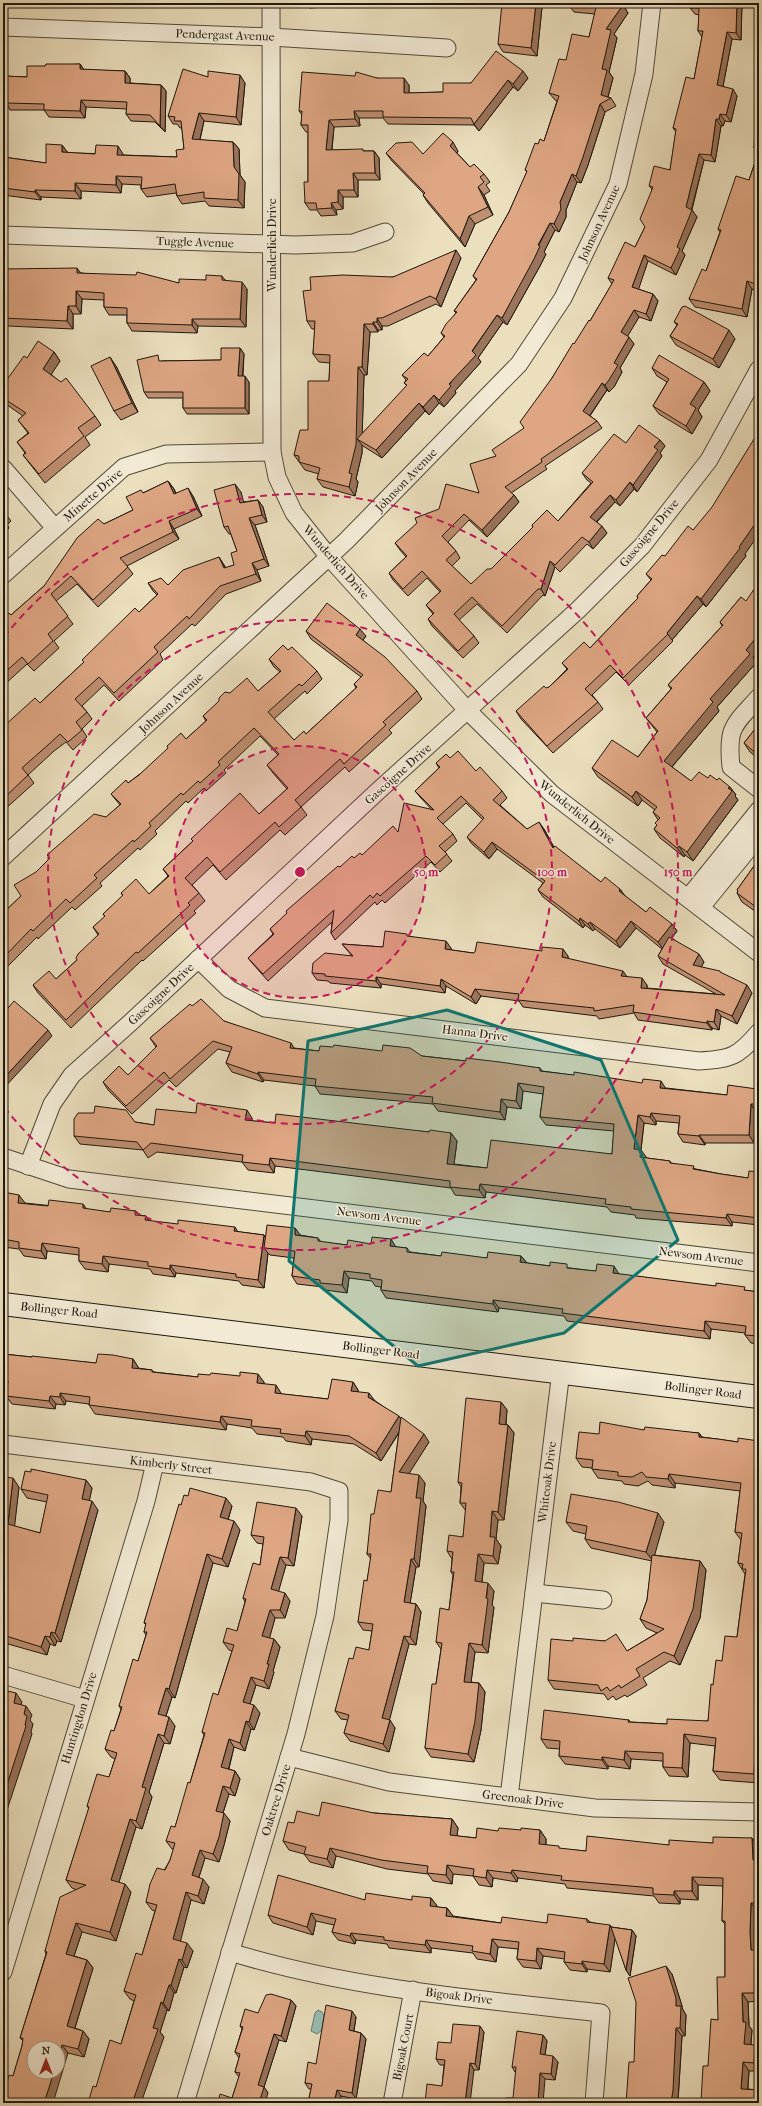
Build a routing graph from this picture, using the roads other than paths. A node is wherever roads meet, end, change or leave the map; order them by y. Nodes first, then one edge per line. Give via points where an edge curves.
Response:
1 (271, 3) edge
2 (652, 3) edge
3 (3, 26) edge
4 (271, 37) junction
5 (447, 48) dead end
6 (385, 232) dead end
7 (3, 234) edge
8 (272, 245) junction
9 (759, 369) edge
10 (272, 452) junction
11 (3, 468) edge
12 (55, 528) junction
13 (329, 557) junction
14 (3, 575) edge
15 (759, 697) edge
16 (468, 711) junction
17 (759, 789) edge
18 (759, 810) edge
19 (759, 836) edge
20 (3, 857) edge
21 (694, 902) junction
22 (759, 953) edge
23 (198, 959) junction
24 (759, 1032) edge
25 (3, 1157) edge
26 (28, 1166) junction
27 (759, 1263) edge
28 (3, 1304) edge
29 (561, 1371) junction
30 (759, 1397) edge
31 (3, 1444) edge
32 (155, 1463) junction
33 (339, 1491) joint
34 (534, 1593) junction
35 (603, 1600) dead end
36 (3, 1675) edge
37 (85, 1699) junction
38 (289, 1757) junction
39 (509, 1797) junction
40 (759, 1812) edge
41 (230, 1952) junction
42 (3, 1972) edge
43 (413, 1990) junction
44 (185, 2103) edge
45 (392, 2103) edge
46 (594, 2103) edge

1 - 4 street, Wunderlich Drive
2 - 13 street, Johnson Avenue via 644,74 618,184 563,298 520,364
3 - 4 street, Pendergast Avenue
4 - 5 street, Pendergast Avenue
4 - 8 street, Wunderlich Drive
6 - 8 street, Tuggle Avenue via 353,243
7 - 8 street, Tuggle Avenue
8 - 10 street, Wunderlich Drive
9 - 16 street, Gascoigne Drive via 709,460 642,546 578,610
10 - 12 street, Minette Drive via 166,454 124,467
10 - 13 street, Wunderlich Drive via 277,477 294,513
11 - 12 street
12 - 14 street, Minette Drive
13 - 16 street, Wunderlich Drive
13 - 20 street, Johnson Avenue
15 - 17 street via 732,727 729,746 731,767
16 - 21 street, Wunderlich Drive via 552,794
16 - 23 street, Gascoigne Drive
18 - 21 street
19 - 21 street
21 - 22 street, Wunderlich Drive
23 - 24 street, Hanna Drive via 229,989 265,1008 699,1061 726,1059 744,1050
23 - 26 street, Gascoigne Drive via 72,1075 52,1104
25 - 26 street, Newsom Avenue
26 - 27 street, Newsom Avenue via 69,1179
28 - 29 main road, Bollinger Road
29 - 30 main road, Bollinger Road
29 - 34 street, Whiteoak Drive
31 - 32 street, Kimberly Street
32 - 33 street, Kimberly Street via 311,1482
32 - 37 street, Huntingdon Drive via 146,1501
33 - 38 street, Oaktree Drive via 339,1520 325,1616
34 - 35 street
34 - 39 street, Whiteoak Drive
36 - 37 street
37 - 42 street, Huntingdon Drive
38 - 39 street, Greenoak Drive via 389,1782
38 - 41 street, Oaktree Drive
39 - 40 street, Greenoak Drive via 595,1808
41 - 43 street, Bigoak Drive via 311,1975
41 - 44 street, Oaktree Drive
43 - 45 street, Bigoak Court
43 - 46 street, Bigoak Drive via 601,2013

